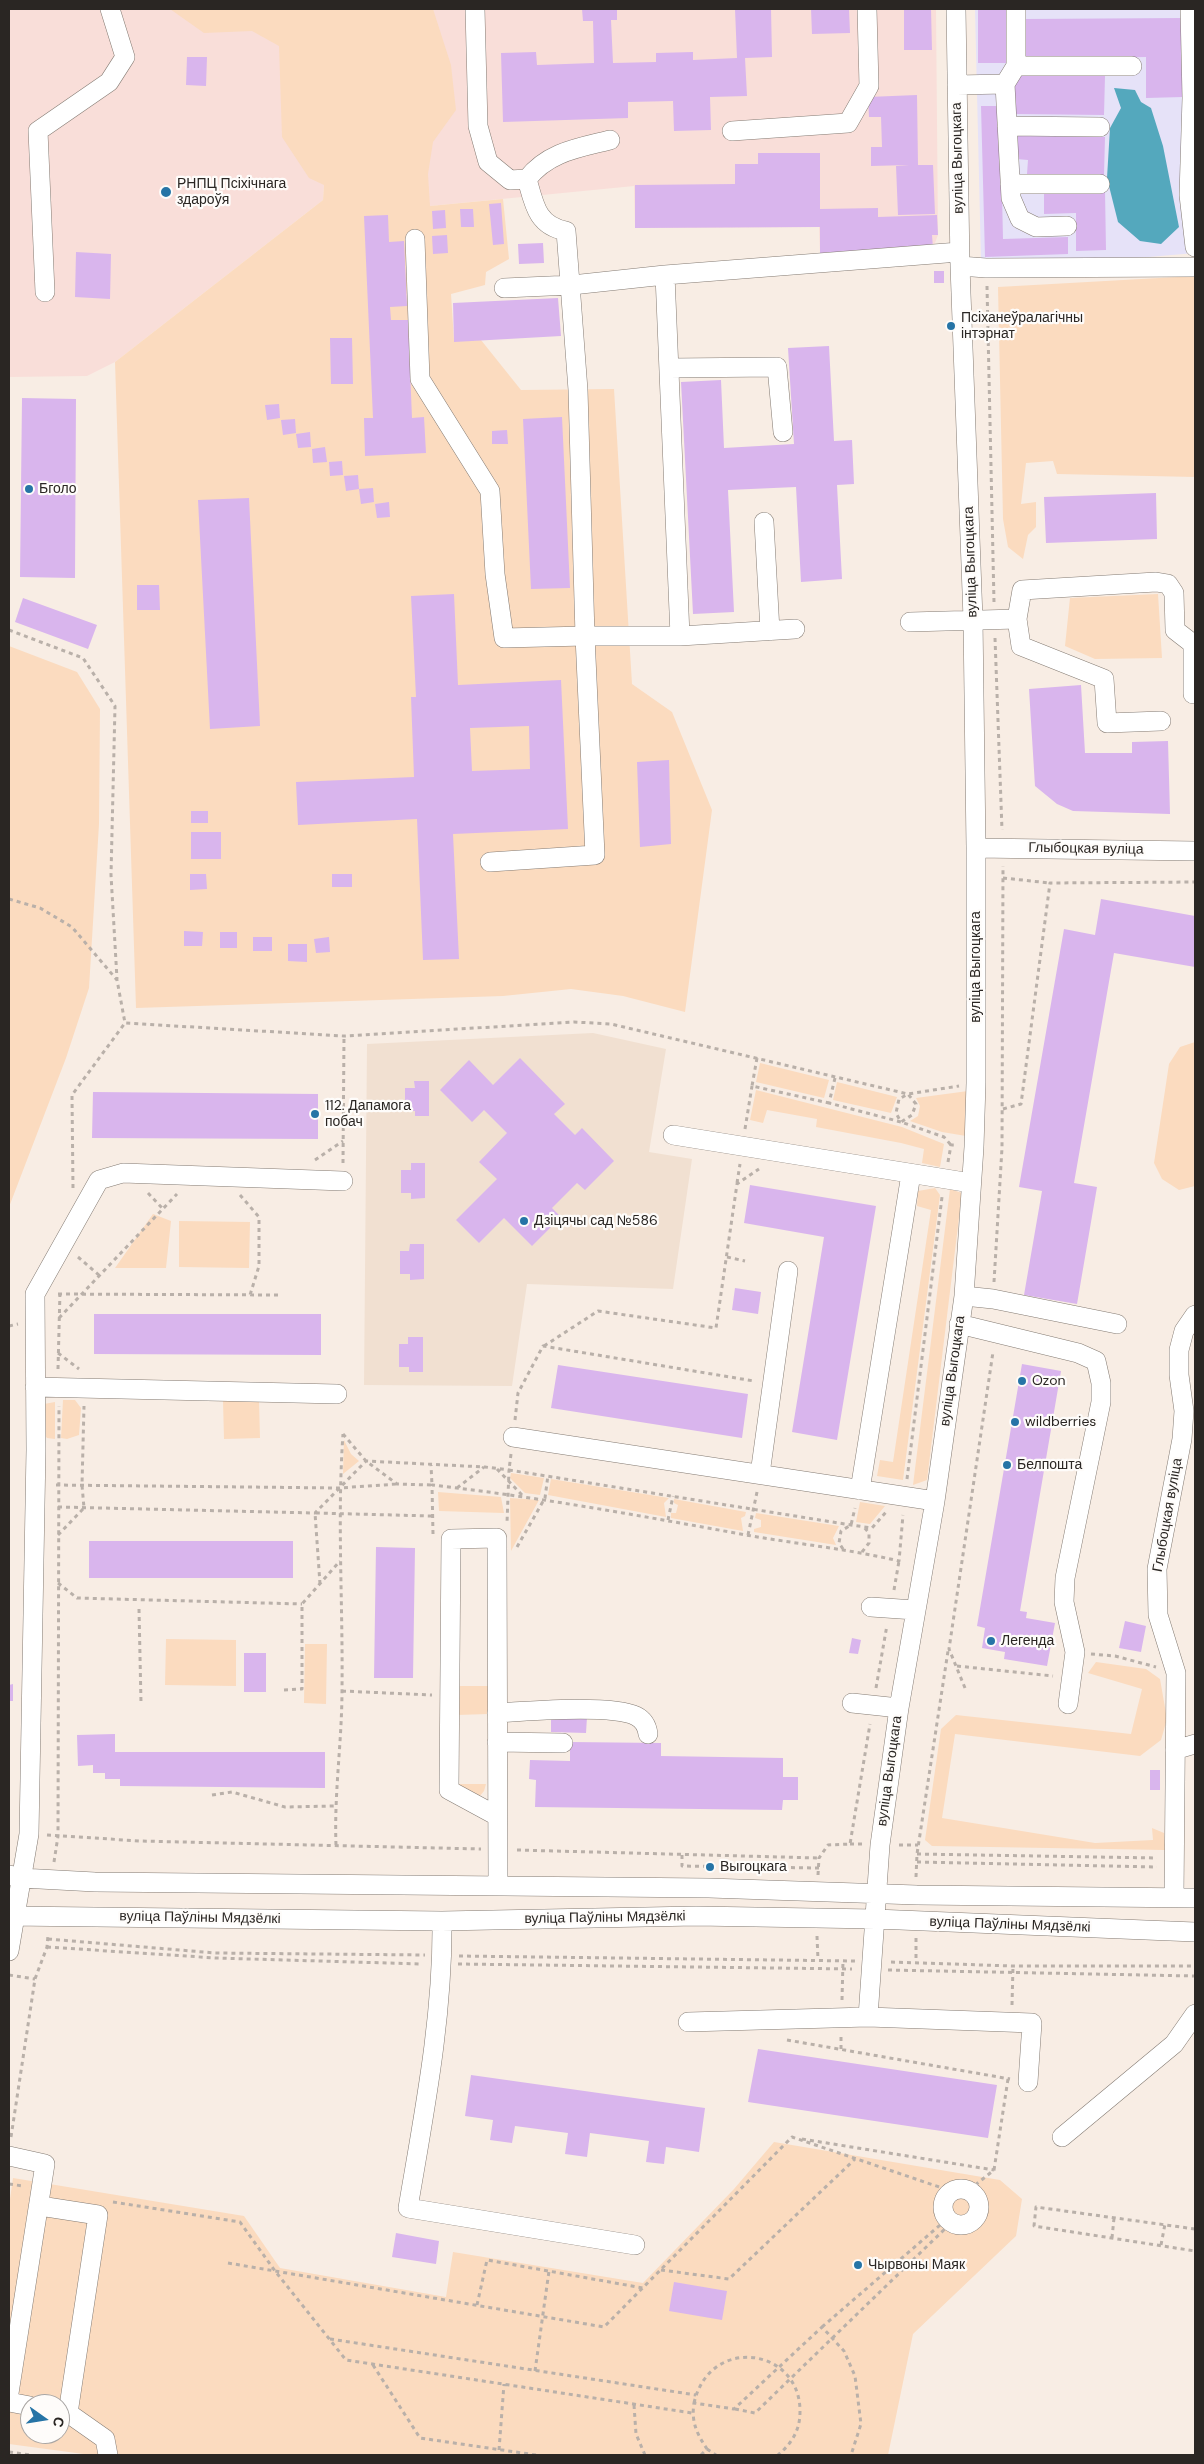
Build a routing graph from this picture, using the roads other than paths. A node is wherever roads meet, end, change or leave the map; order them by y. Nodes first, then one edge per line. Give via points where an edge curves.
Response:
1 (110, 9) edge
2 (475, 9) edge
3 (867, 9) edge
4 (956, 9) edge
5 (1016, 9) edge
6 (1190, 9) edge
7 (1016, 66) junction
8 (1132, 66) dead end
9 (1005, 84) junction
10 (957, 85) junction
11 (1007, 126) junction
12 (1100, 127) dead end
13 (732, 130) dead end
14 (610, 140) dead end
15 (527, 179) junction
16 (1010, 184) junction
17 (1100, 184) dead end
18 (1067, 226) dead end
19 (415, 239) dead end
20 (1195, 247) edge
21 (959, 259) junction
22 (1195, 267) edge
23 (665, 275) junction
24 (572, 285) junction
25 (504, 288) dead end
26 (45, 292) dead end
27 (669, 368) junction
28 (783, 432) dead end
29 (764, 522) dead end
30 (973, 619) junction
31 (1017, 619) junction
32 (910, 622) dead end
33 (795, 629) dead end
34 (770, 630) junction
35 (585, 636) junction
36 (680, 636) junction
37 (1193, 694) dead end
38 (1161, 721) dead end
39 (976, 848) junction
40 (1195, 851) edge
41 (490, 862) dead end
42 (673, 1135) dead end
43 (911, 1174) junction
44 (343, 1181) road end
45 (971, 1183) junction
46 (788, 1271) dead end
47 (964, 1296) junction
48 (1195, 1314) edge
49 (959, 1324) junction
50 (1116, 1324) dead end
51 (36, 1387) junction
52 (336, 1394) dead end
53 (514, 1437) dead end
54 (760, 1474) junction
55 (860, 1490) junction
56 (935, 1501) junction
57 (871, 1607) dead end
58 (915, 1610) junction
59 (852, 1703) dead end
60 (1068, 1704) dead end
61 (899, 1708) junction
62 (497, 1713) junction
63 (648, 1734) dead end
64 (497, 1742) junction
65 (563, 1743) dead end
66 (1195, 1744) edge
67 (1175, 1750) junction
68 (497, 1816) junction
69 (15, 1876) edge
70 (498, 1886) junction
71 (876, 1893) junction
72 (1174, 1898) junction
73 (1195, 1898) edge
74 (12, 1915) edge
75 (875, 1919) junction
76 (442, 1921) junction
77 (1195, 1932) edge
78 (9, 1951) edge
79 (1195, 2014) edge
80 (868, 2017) junction
81 (688, 2022) dead end
82 (1028, 2082) road end
83 (1062, 2137) dead end
84 (10, 2150) edge
85 (41, 2197) junction
86 (949, 2221) joint
87 (635, 2244) dead end
88 (9, 2393) edge
89 (67, 2394) edge
90 (70, 2416) edge
91 (108, 2455) edge

1 - 26 street via 124,57 109,82 38,131
2 - 15 street via 478,126 488,162 510,180
3 - 13 street via 869,86 848,124
4 - 10 street, вуліца Выгоцкага
5 - 7 street
6 - 20 street via 1189,195
7 - 8 street
7 - 9 street
9 - 10 street
9 - 11 street
10 - 21 street, вуліца Выгоцкага
11 - 12 street
11 - 16 street
14 - 15 street via 563,153 538,165
15 - 24 street via 536,211 552,229 566,231
16 - 17 street
16 - 18 street via 1011,198 1020,219 1036,226
19 - 35 street via 420,379 490,491 495,574 504,638
21 - 22 street via 986,268
21 - 23 street
21 - 30 street, вуліца Выгоцкага
23 - 24 street
23 - 27 street
24 - 25 street
24 - 35 street
27 - 28 street via 777,367
27 - 36 street
29 - 34 street
30 - 31 street
30 - 32 street
30 - 39 street, вуліца Выгоцкага
31 - 37 street via 1022,590 1168,584 1174,593 1175,630 1193,644
31 - 38 street via 1020,646 1104,679 1107,723
33 - 34 street
34 - 36 street
35 - 36 street
35 - 41 street via 595,855
39 - 40 street, Глыбоцкая вуліца
39 - 45 street, вуліца Выгоцкага via 976,1084
42 - 43 street
43 - 45 street
43 - 55 street
44 - 51 street via 123,1172 99,1180 35,1294
45 - 47 street, вуліца Выгоцкага
46 - 54 street
47 - 49 street, вуліца Выгоцкага
47 - 50 street via 993,1298
48 - 67 street, Глыбоцкая вуліца via 1184,1331 1179,1350 1184,1410 1182,1438 1157,1569 1158,1615 1176,1673
49 - 56 street, вуліца Выгоцкага
49 - 60 street via 1078,1353 1096,1361 1101,1402 1065,1578 1064,1602 1075,1652
51 - 52 street
51 - 69 street via 29,1834
53 - 54 street
54 - 55 street
55 - 56 street
56 - 58 street, вуліца Выгоцкага
57 - 58 street
58 - 61 street, вуліца Выгоцкага
59 - 61 street
61 - 71 street, вуліца Выгоцкага
62 - 63 street via 621,1711 637,1716 646,1725
62 - 64 street
62 - 68 street via 497,1538 450,1539 449,1790
64 - 65 street
64 - 68 street
66 - 67 street
67 - 72 street, Глыбоцкая вуліца
68 - 70 street via 487,1846
69 - 70 street, вуліца Паўліны Мядзёлкі via 52,1880
69 - 74 street
70 - 71 street, вуліца Паўліны Мядзёлкі
71 - 72 street, вуліца Паўліны Мядзёлкі
71 - 75 street, вуліца Выгоцкага
72 - 73 street, вуліца Паўліны Мядзёлкі
74 - 76 street, вуліца Паўліны Мядзёлкі
74 - 78 street
75 - 76 street, вуліца Паўліны Мядзёлкі via 696,1916
75 - 77 street, вуліца Паўліны Мядзёлкі
75 - 80 street, вуліца Выгоцкага
76 - 87 street via 434,2054 408,2208
79 - 83 street via 1174,2044
80 - 81 street
80 - 82 street via 1032,2023
84 - 85 street via 45,2164
85 - 88 street
85 - 89 street via 98,2215
86 - 86 street via 963,2226 974,2221 980,2210 978,2198 969,2190 957,2189 947,2196 943,2207
90 - 91 street via 106,2439

